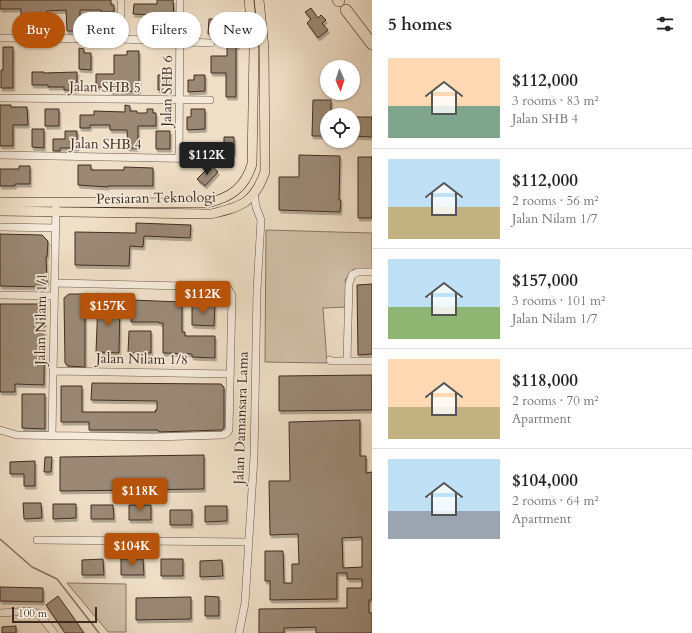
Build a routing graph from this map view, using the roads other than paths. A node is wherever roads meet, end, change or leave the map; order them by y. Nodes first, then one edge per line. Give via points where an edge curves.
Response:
1 (121, 0) edge
2 (180, 0) edge
3 (249, 0) edge
4 (259, 0) edge
5 (346, 10) dead end
6 (121, 12) edge
7 (180, 12) edge
8 (0, 38) edge
9 (73, 39) edge
10 (372, 44) edge
11 (180, 48) edge
12 (0, 98) edge
13 (179, 100) junction
14 (210, 100) dead end
15 (0, 155) edge
16 (179, 159) junction
17 (211, 159) dead end
18 (254, 194) junction
19 (0, 202) edge
20 (246, 202) junction
21 (256, 207) junction
22 (56, 208) junction
23 (0, 212) edge
24 (0, 228) edge
25 (56, 228) junction
26 (372, 272) edge
27 (55, 284) junction
28 (0, 295) edge
29 (54, 296) junction
30 (330, 360) dead end
31 (347, 361) junction
32 (372, 361) edge
33 (53, 371) junction
34 (230, 374) junction
35 (0, 430) edge
36 (52, 436) junction
37 (37, 540) dead end
38 (248, 542) junction
39 (0, 614) edge
40 (240, 631) edge
41 (54, 633) edge

1 - 6 street
2 - 7 street, Jalan SHB 6
3 - 22 main road, Persiaran Teknologi via 254,48 252,164 242,184 233,194 220,201 207,203
4 - 18 main road, Persiaran Teknologi via 264,48 265,172
5 - 10 highway
8 - 9 street
11 - 13 street, Jalan SHB 6
12 - 13 street, Jalan SHB 5
13 - 14 street, Jalan SHB 5
13 - 16 street, Jalan SHB 6
15 - 16 street, Jalan SHB 4
16 - 17 street, Jalan SHB 4
18 - 20 main road, Persiaran Teknologi
18 - 21 street, Jalan Damansara Lama
19 - 22 main road, Persiaran Teknologi
20 - 21 street
20 - 22 main road, Persiaran Teknologi via 211,214
21 - 38 street, Jalan Damansara Lama via 261,220 254,457
22 - 23 main road, Persiaran Teknologi
22 - 25 street, Jalan Nilam 1/1
24 - 25 street
25 - 27 street, Jalan Nilam 1/1
26 - 31 street via 358,272 352,275 349,284
27 - 29 street, Jalan Nilam 1/1
27 - 34 street via 227,287 232,295
28 - 29 street
29 - 33 street, Jalan Nilam 1/1
30 - 31 street
31 - 32 street
33 - 34 street, Jalan Nilam 1/8
33 - 36 street, Jalan Nilam 1/1
34 - 36 street via 228,430 223,435
35 - 36 street via 17,435
37 - 38 street
38 - 40 street, Jalan Damansara Lama via 245,603
39 - 41 street via 31,611 39,614

